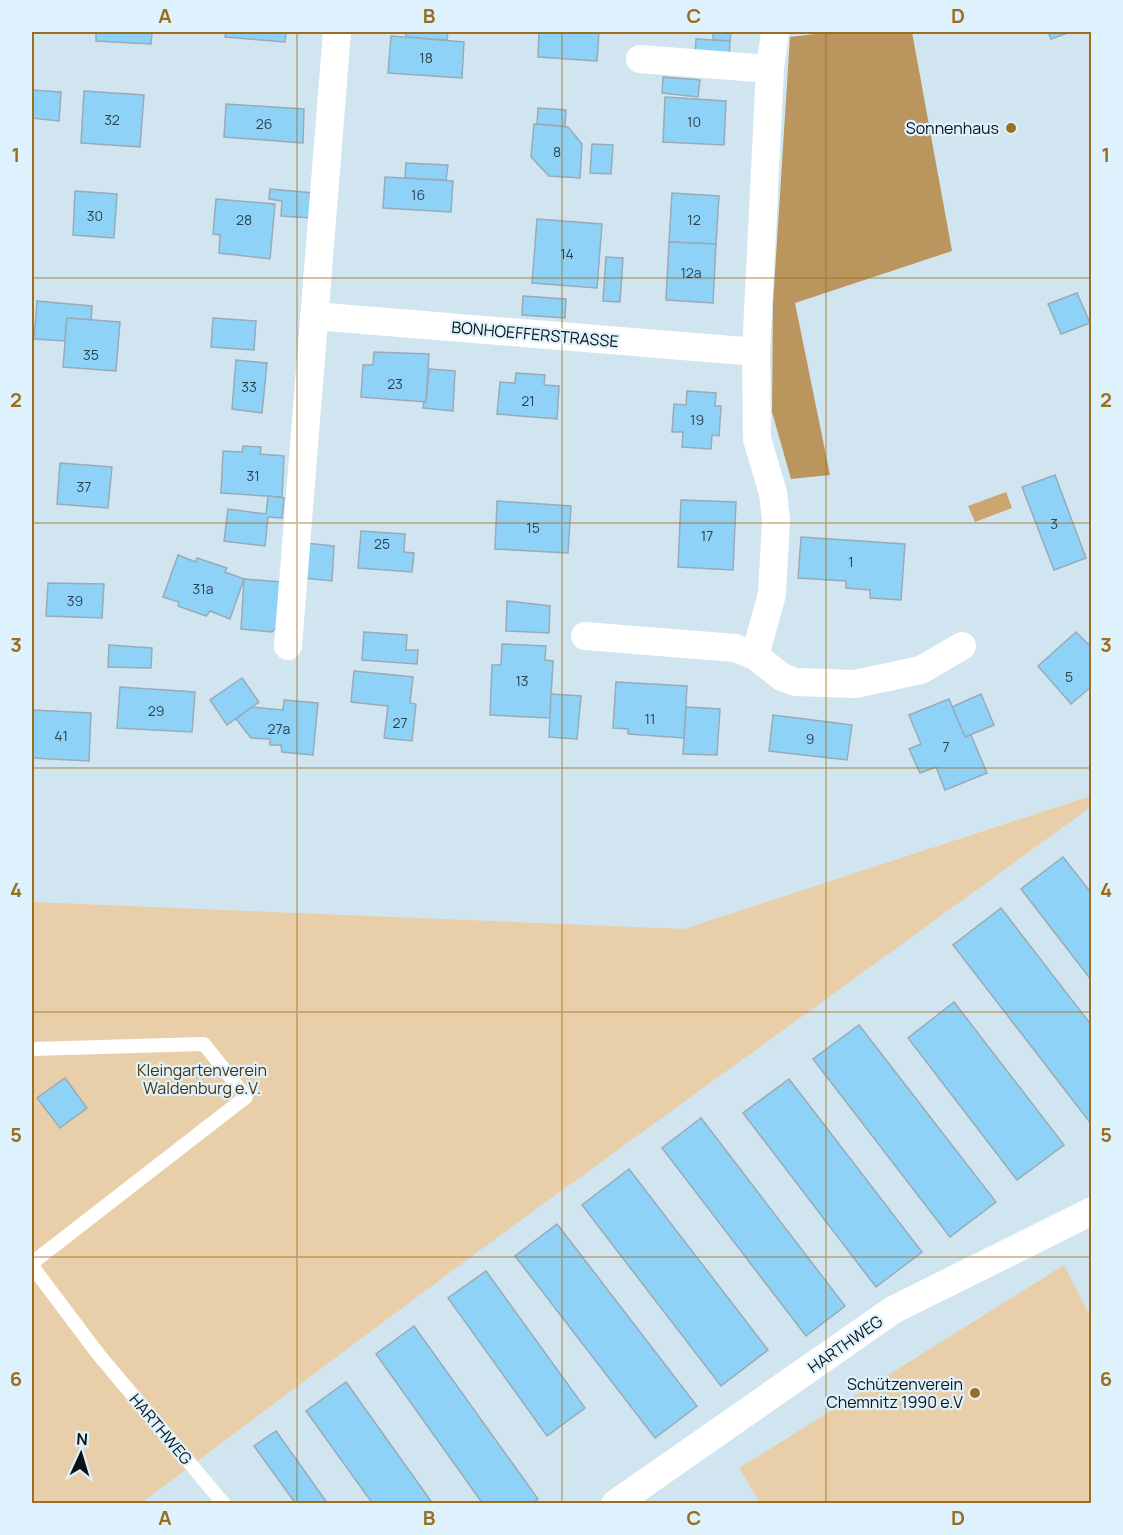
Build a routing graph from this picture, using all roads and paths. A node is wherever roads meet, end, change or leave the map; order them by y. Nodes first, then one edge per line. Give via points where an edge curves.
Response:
1 (337, 32) edge
2 (775, 32) edge
3 (640, 59) dead end
4 (770, 69) junction
5 (314, 316) junction
6 (756, 352) junction
7 (585, 636) dead end
8 (288, 646) dead end
9 (962, 646) dead end
10 (756, 656) junction
11 (32, 1049) edge
12 (1092, 1211) edge
13 (32, 1265) edge
14 (224, 1503) edge
15 (615, 1503) edge

1 - 5 street
2 - 4 street
3 - 4 street
4 - 6 street
5 - 6 street, BONHOEFFERSTRASSE
5 - 8 street
6 - 10 street via 757,439 773,493 776,520 772,594
7 - 10 street via 735,648
9 - 10 street via 921,670 855,684 795,682 782,677
11 - 13 lane via 204,1044 246,1097
12 - 15 street, HARTHWEG via 893,1310
13 - 14 lane, HARTHWEG via 99,1355

